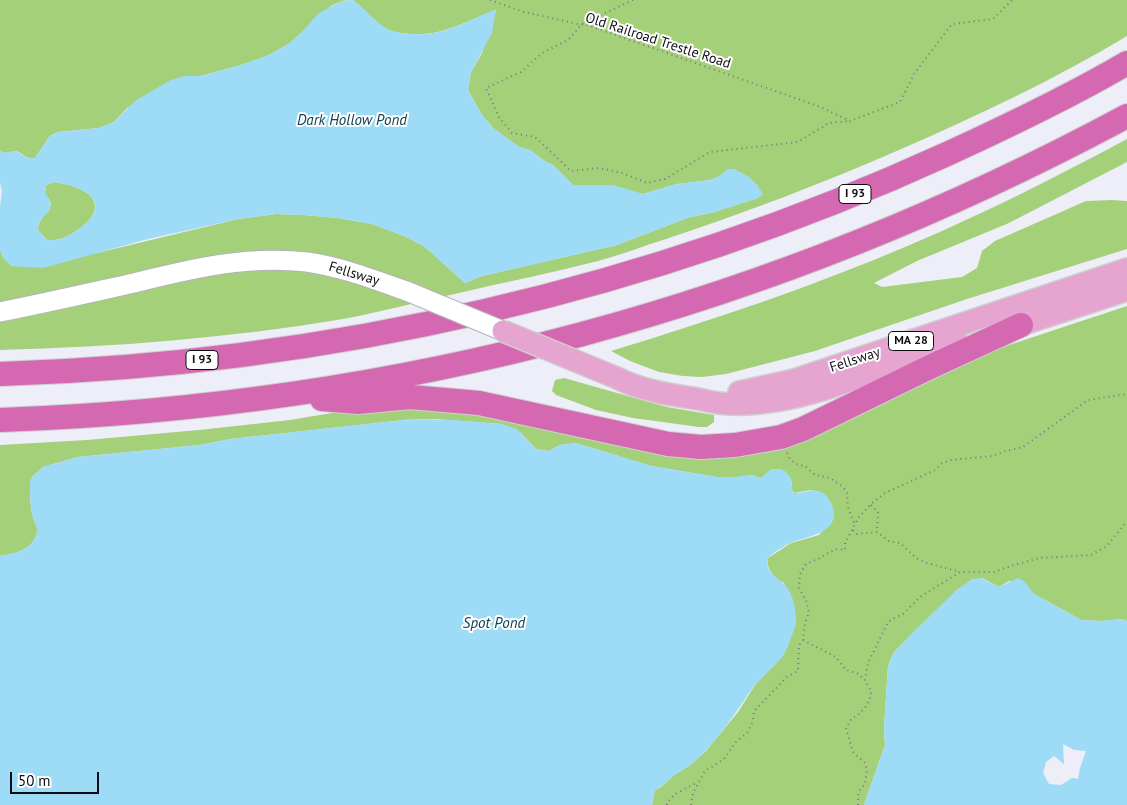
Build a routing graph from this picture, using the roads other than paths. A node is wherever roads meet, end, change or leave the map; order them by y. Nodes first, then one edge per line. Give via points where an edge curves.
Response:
1 (1127, 63) edge
2 (1127, 116) edge
3 (1127, 269) edge
4 (1127, 290) edge
5 (0, 312) edge
6 (1022, 325) junction
7 (502, 331) joint
8 (0, 374) edge
9 (288, 395) junction
10 (692, 398) junction
11 (0, 420) edge

1 - 8 highway, I 93 via 984,137 851,196 691,254 568,291 445,321 318,345 148,366
2 - 9 highway via 1030,166 913,220 793,268 711,296 604,329 486,359
3 - 10 main road, Fellsway / MA 28 via 794,380 752,390
4 - 6 main road, Fellsway / MA 28
5 - 7 main road, Fellsway / MA 28, bridge via 219,264 276,260 348,271 409,292
6 - 9 highway via 828,418 781,436 735,445 689,446 642,439 479,402 410,397 358,402
6 - 10 main road, Fellsway / MA 28 via 799,396 732,404
7 - 10 main road, Fellsway / MA 28, bridge via 652,391
9 - 11 highway via 147,412

